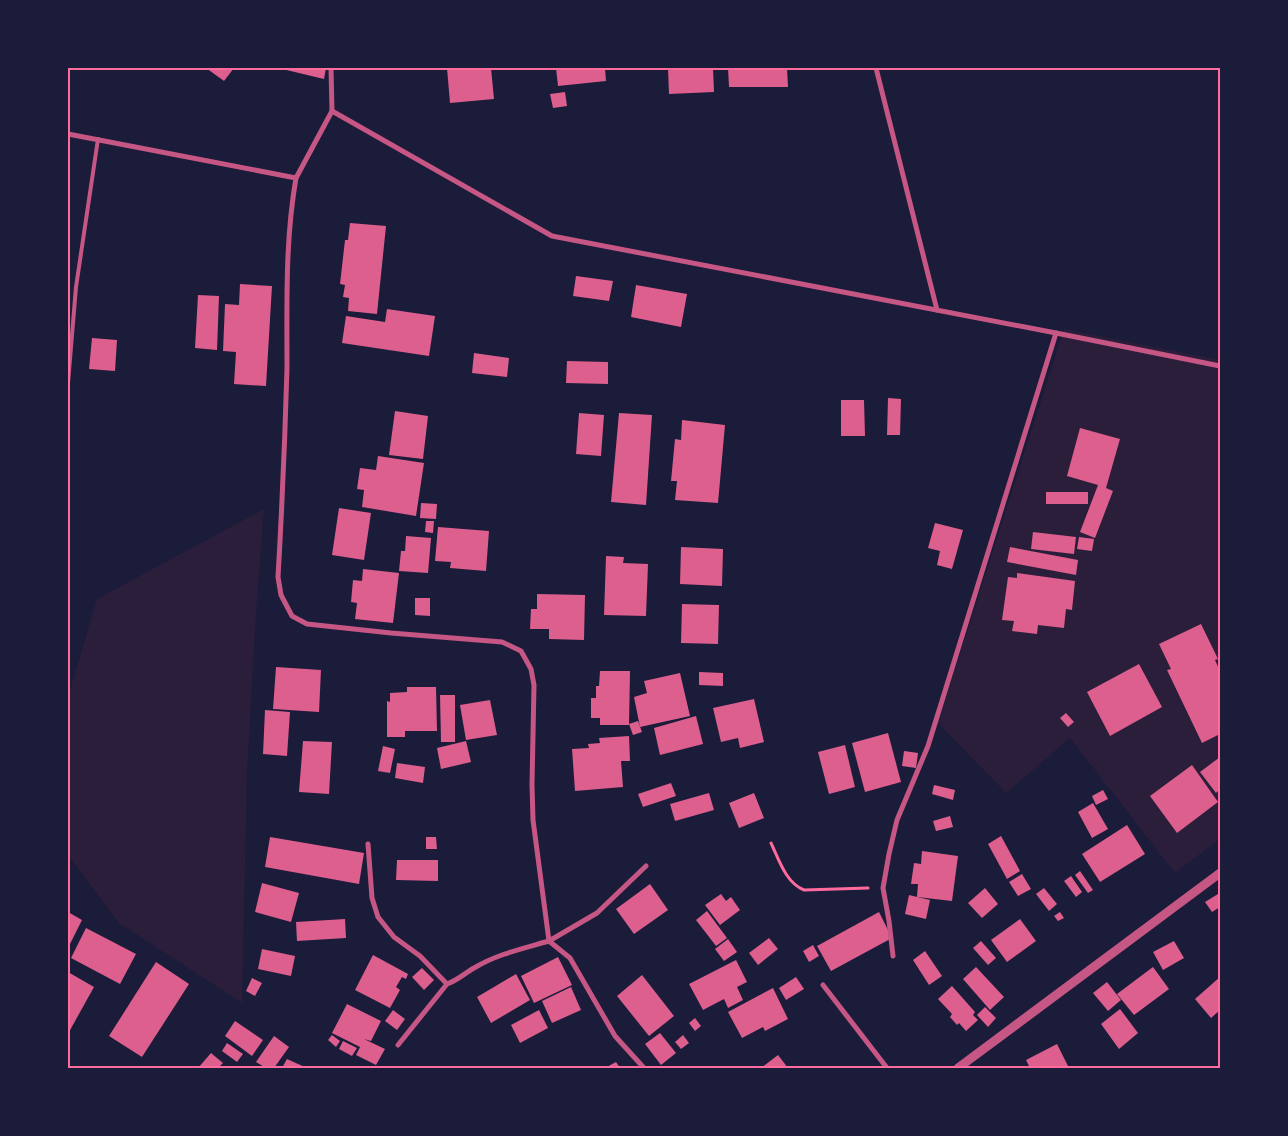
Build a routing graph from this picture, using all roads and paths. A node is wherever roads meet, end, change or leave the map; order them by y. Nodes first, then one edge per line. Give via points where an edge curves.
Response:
1 (332, 68) edge
2 (876, 68) edge
3 (332, 111) junction
4 (68, 134) edge
5 (98, 139) junction
6 (296, 178) junction
7 (937, 310) junction
8 (1056, 333) junction
9 (1220, 366) edge
10 (68, 384) edge
11 (770, 843) dead end
12 (368, 844) dead end
13 (646, 866) dead end
14 (1220, 873) edge
15 (883, 888) junction
16 (550, 940) junction
17 (893, 956) dead end
18 (447, 984) junction
19 (822, 985) dead end
20 (398, 1045) dead end
21 (644, 1068) edge
22 (887, 1068) edge
23 (958, 1068) edge

1 - 3 street
2 - 7 street
3 - 6 street
3 - 7 street via 552,236
4 - 5 street
5 - 6 street
5 - 10 lane via 76,287
6 - 16 street via 288,247 280,595 292,616 308,624 502,642 521,651 531,669 534,685 533,820
7 - 8 street
8 - 9 street
8 - 15 street via 928,746 897,820
11 - 15 path via 786,874 795,886 804,890
12 - 18 street via 372,898 378,917 394,937 420,956
13 - 16 street via 597,913
14 - 23 street
15 - 17 street
16 - 18 street via 497,957
16 - 21 street via 570,958 615,1036
18 - 20 street
19 - 22 street

